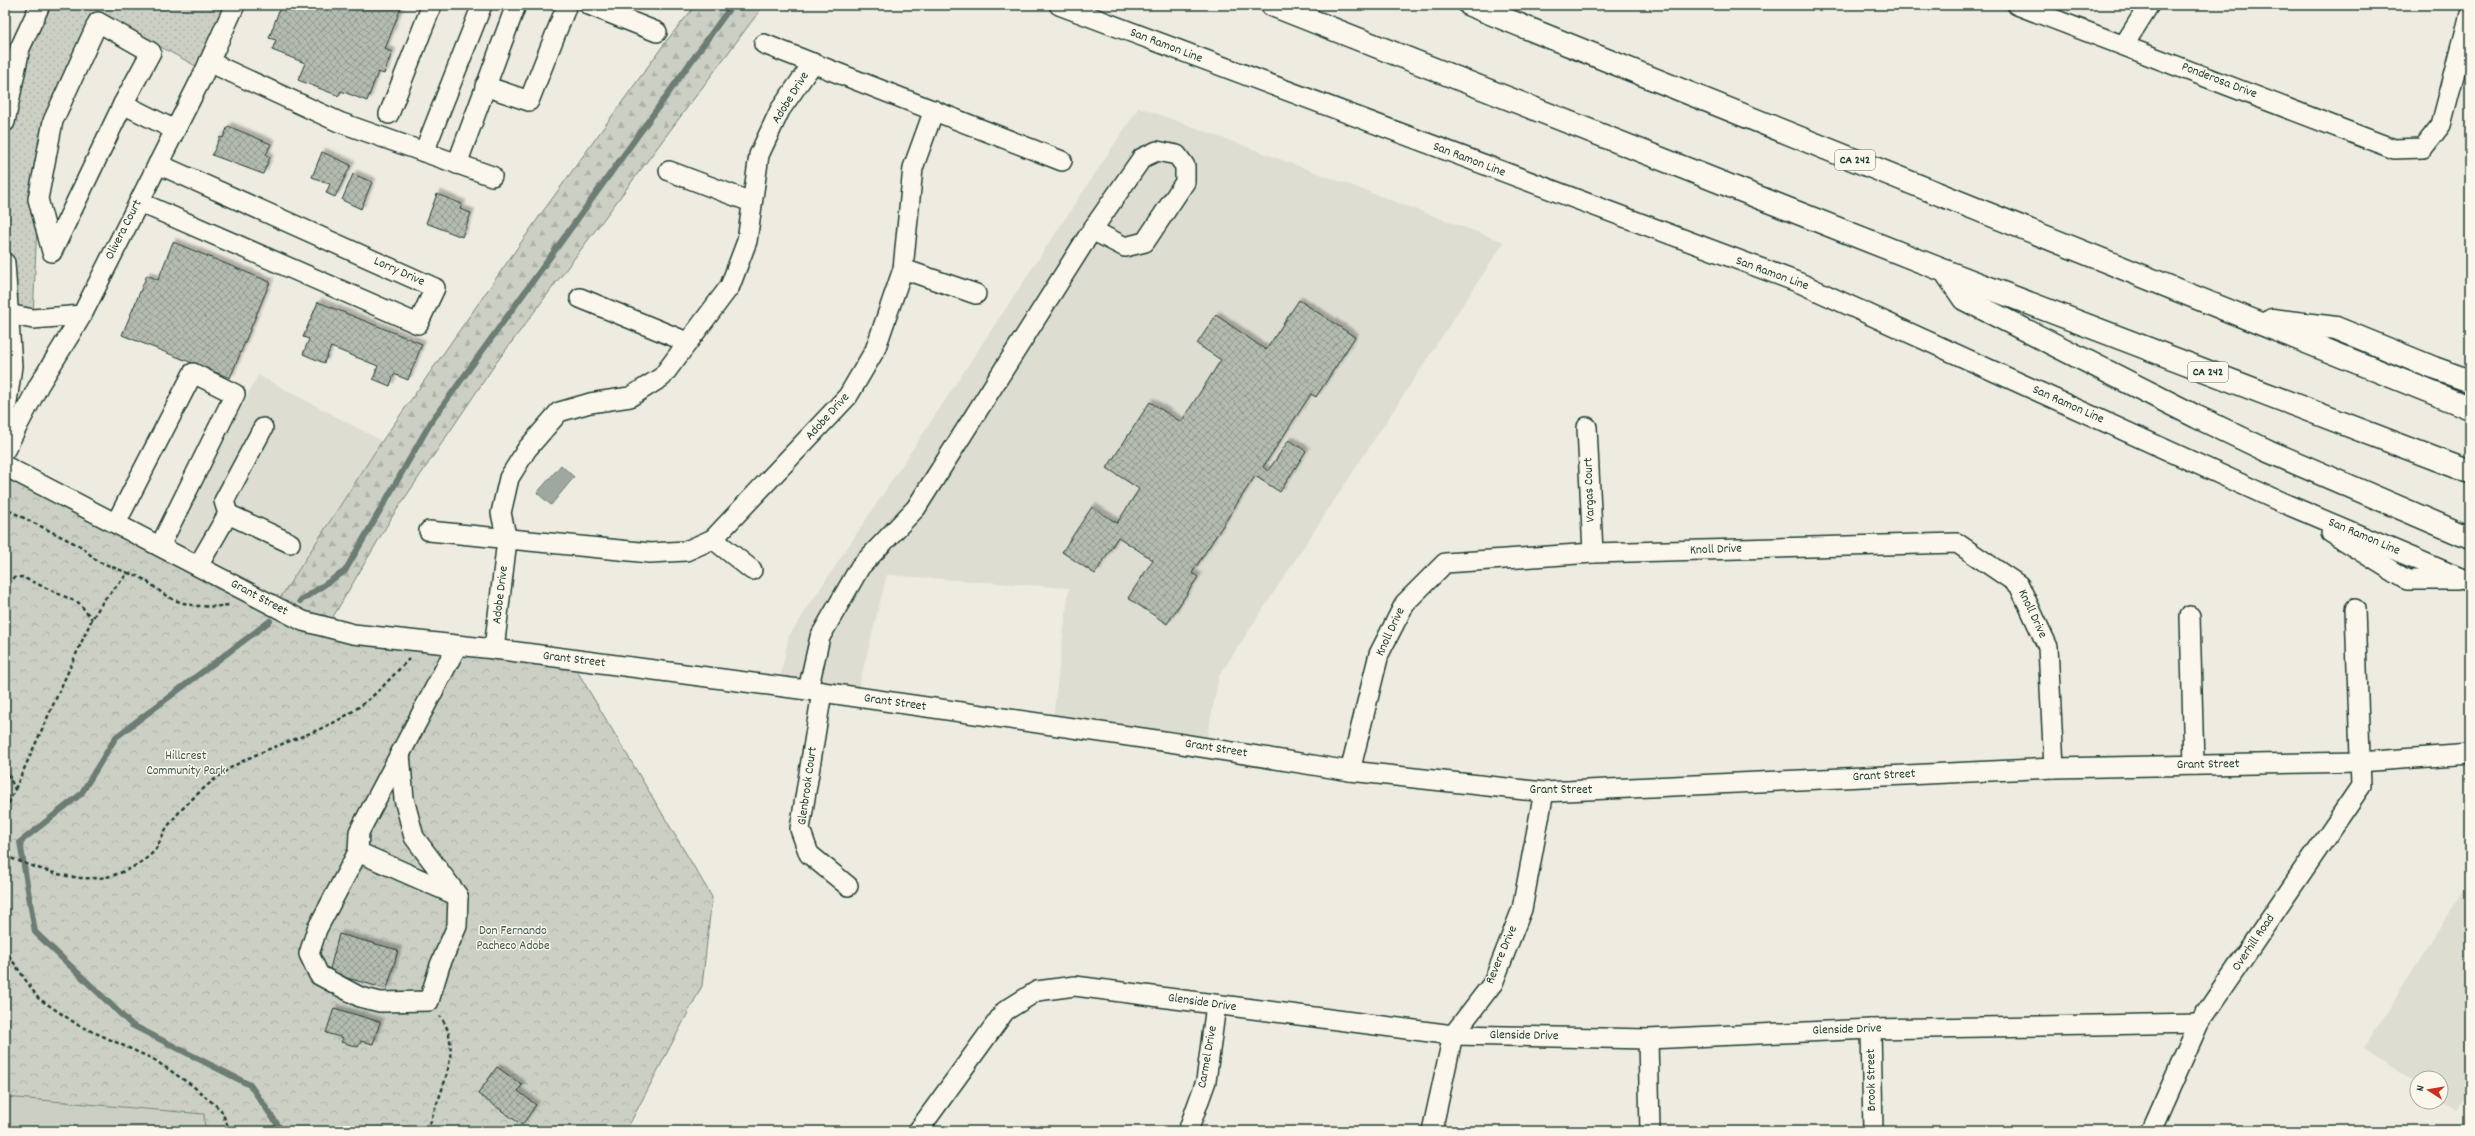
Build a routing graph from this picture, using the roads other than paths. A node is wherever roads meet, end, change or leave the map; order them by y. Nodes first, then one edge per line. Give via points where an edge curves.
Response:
1 (40, 5) edge
2 (235, 5) edge
3 (432, 5) edge
4 (482, 5) edge
5 (516, 5) edge
6 (567, 5) edge
7 (589, 5) edge
8 (1058, 5) edge
9 (1272, 5) edge
10 (1470, 5) edge
11 (2017, 5) edge
12 (2149, 5) edge
13 (2470, 14) edge
14 (657, 32) dead end
15 (764, 44) dead end
16 (2124, 45) junction
17 (209, 62) junction
18 (813, 63) junction
19 (485, 86) junction
20 (123, 104) junction
21 (934, 110) junction
22 (389, 114) dead end
23 (5, 122) edge
24 (175, 130) junction
25 (424, 152) junction
26 (1062, 161) dead end
27 (158, 164) junction
28 (457, 164) junction
29 (669, 171) dead end
30 (492, 176) dead end
31 (138, 202) junction
32 (752, 202) junction
33 (1092, 230) junction
34 (5, 263) edge
35 (902, 269) junction
36 (1945, 271) junction
37 (976, 294) dead end
38 (580, 298) dead end
39 (8, 314) junction
40 (82, 315) junction
41 (2240, 316) junction
42 (687, 342) junction
43 (2470, 381) edge
44 (2470, 408) edge
45 (5, 417) edge
46 (1587, 427) dead end
47 (263, 428) dead end
48 (5, 450) edge
49 (5, 466) edge
50 (2470, 472) edge
51 (228, 514) junction
52 (116, 523) junction
53 (430, 531) dead end
54 (2470, 538) edge
55 (713, 539) junction
56 (507, 540) junction
57 (290, 543) dead end
58 (160, 546) junction
59 (1592, 553) junction
60 (198, 566) junction
61 (752, 570) dead end
62 (2468, 581) edge
63 (2355, 609) dead end
64 (2190, 616) dead end
65 (457, 646) junction
66 (494, 649) junction
67 (815, 691) junction
68 (400, 754) junction
69 (2470, 754) edge
70 (2359, 762) junction
71 (2194, 765) junction
72 (2054, 768) junction
73 (1350, 770) junction
74 (1544, 792) junction
75 (358, 852) junction
76 (848, 886) dead end
77 (458, 896) junction
78 (1216, 1005) junction
79 (2199, 1023) junction
80 (1871, 1029) junction
81 (1453, 1035) junction
82 (1648, 1039) junction
83 (918, 1131) edge
84 (1188, 1131) edge
85 (1432, 1131) edge
86 (1650, 1131) edge
87 (1873, 1131) edge
88 (2151, 1131) edge

1 - 23 street via 20,48
2 - 17 street, Olivera Court
3 - 22 street
4 - 25 street
5 - 19 street
6 - 19 street via 529,101
7 - 14 street
8 - 62 street, San Ramon Line via 1800,283 2281,502 2406,580
9 - 36 highway, CA 242
10 - 41 highway, CA 242
11 - 16 street, Ponderosa Drive
12 - 16 street
13 - 16 street, Ponderosa Drive via 2441,125 2423,148 2394,148
15 - 18 street, Adobe Drive
17 - 24 street, Olivera Court
17 - 25 street via 339,122
18 - 21 street, Adobe Drive
18 - 32 street, Adobe Drive via 780,110 759,155
19 - 28 street
20 - 20 street via 87,179 52,252 38,199 54,121 98,22 151,52
20 - 24 street
21 - 26 street, Adobe Drive
21 - 35 street, Adobe Drive via 913,168
24 - 27 street, Olivera Court
25 - 28 street
27 - 31 street, Olivera Court
27 - 31 street, Lorry Drive via 435,288 418,324
28 - 30 street
29 - 32 street
31 - 40 street, Olivera Court
32 - 42 street, Adobe Drive via 747,241 730,286
33 - 33 street, Glenbrook Court via 1142,158 1157,151 1177,155 1185,166 1185,182 1145,242 1125,247
33 - 67 street, Glenbrook Court via 916,508 860,567 820,637
34 - 39 street
35 - 37 street
35 - 55 street, Adobe Drive via 875,350 848,396
36 - 50 highway, CA 242
36 - 54 highway via 1964,299 2268,451
38 - 42 street
39 - 40 street via 33,319
39 - 45 street via 12,366
40 - 48 street, Olivera Court via 39,385
41 - 43 highway via 2336,328
41 - 44 highway, CA 242
42 - 56 street, Adobe Drive via 662,377 630,396 559,412 527,449 510,478 501,513
46 - 59 street, Vargas Court
47 - 51 street via 224,500
49 - 52 street, Grant Street
51 - 57 street
51 - 60 street
52 - 58 street, Grant Street
52 - 58 street via 193,373 235,394
53 - 56 street, Adobe Drive
55 - 56 street, Adobe Drive via 686,551 650,553
55 - 61 street
56 - 66 street, Adobe Drive
58 - 60 street, Grant Street
59 - 72 street, Knoll Drive via 1956,543 2019,585 2048,647
59 - 73 street, Knoll Drive via 1445,563 1404,603 1379,654
60 - 65 street, Grant Street via 303,621 353,634
63 - 70 street, Overhill Road
64 - 71 street
65 - 66 street, Grant Street
65 - 68 street
66 - 67 street, Grant Street
67 - 73 street, Grant Street
67 - 76 street, Glenbrook Court via 800,828 809,854
68 - 75 street via 359,832
68 - 77 street via 404,799 414,837
69 - 70 street, Grant Street
70 - 71 street, Grant Street
70 - 79 street, Overhill Road via 2361,786
71 - 72 street, Grant Street
72 - 74 street, Grant Street
73 - 74 street, Grant Street
74 - 81 street, Revere Drive via 1522,909 1492,983
75 - 77 street
75 - 77 street via 317,928 309,954 319,975 360,997 380,1002 429,1001 440,965 457,926
78 - 81 street, Glenside Drive
78 - 83 street, Glenside Drive via 1075,986 1037,991 1005,1011
78 - 84 street, Carmel Drive via 1206,1081
79 - 80 street, Glenside Drive
79 - 88 street, Overhill Road
80 - 82 street, Glenside Drive
80 - 87 street, Brook Street
81 - 82 street, Glenside Drive
81 - 85 street, Revere Drive
82 - 86 street

